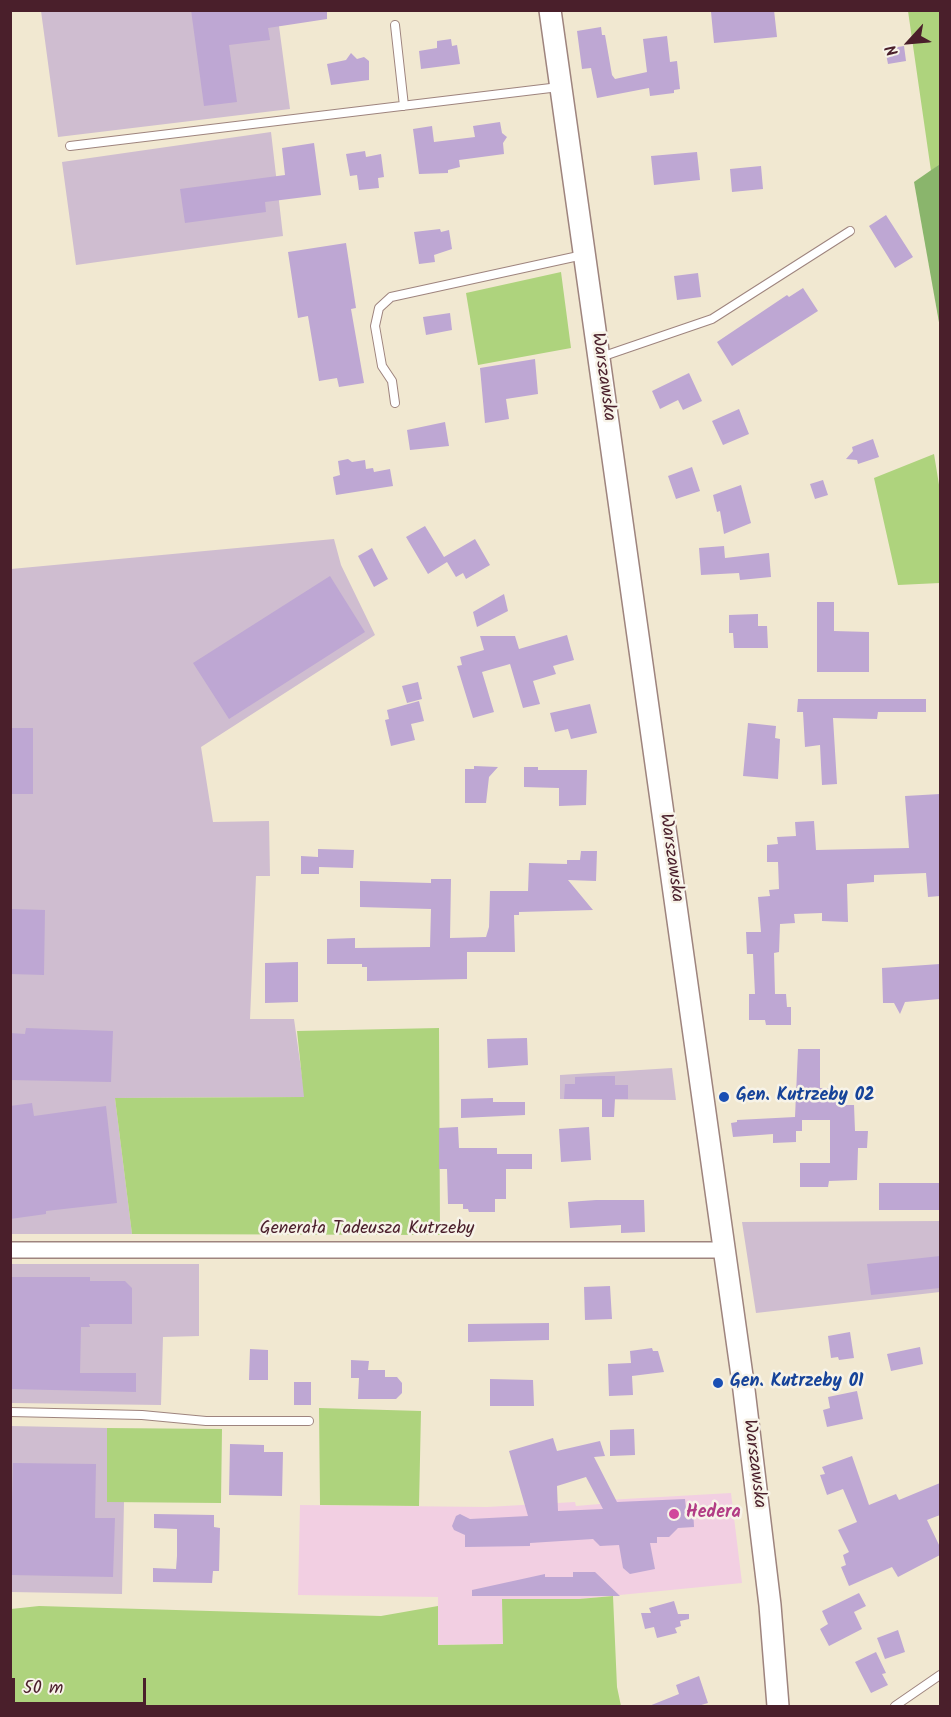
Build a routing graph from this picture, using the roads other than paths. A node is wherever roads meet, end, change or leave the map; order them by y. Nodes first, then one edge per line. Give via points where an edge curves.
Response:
1 (550, 10) edge
2 (395, 25) dead end
3 (561, 87) junction
4 (404, 106) junction
5 (70, 147) dead end
6 (850, 231) dead end
7 (585, 255) junction
8 (599, 357) junction
9 (395, 403) dead end
10 (10, 1250) edge
11 (724, 1250) junction
12 (10, 1412) edge
13 (309, 1421) dead end
14 (940, 1675) edge
15 (778, 1707) edge
16 (895, 1707) edge

1 - 3 main road, Warszawska
2 - 4 lane
3 - 4 lane
3 - 7 main road, Warszawska
4 - 5 lane
6 - 8 lane via 712,319
7 - 8 main road, Warszawska
7 - 9 lane via 390,297 379,308 375,326 382,366 392,381
8 - 11 main road, Warszawska
10 - 11 street, Generała Tadeusza Kutrzeby
11 - 15 main road, Warszawska via 766,1572
12 - 13 lane
14 - 16 lane

